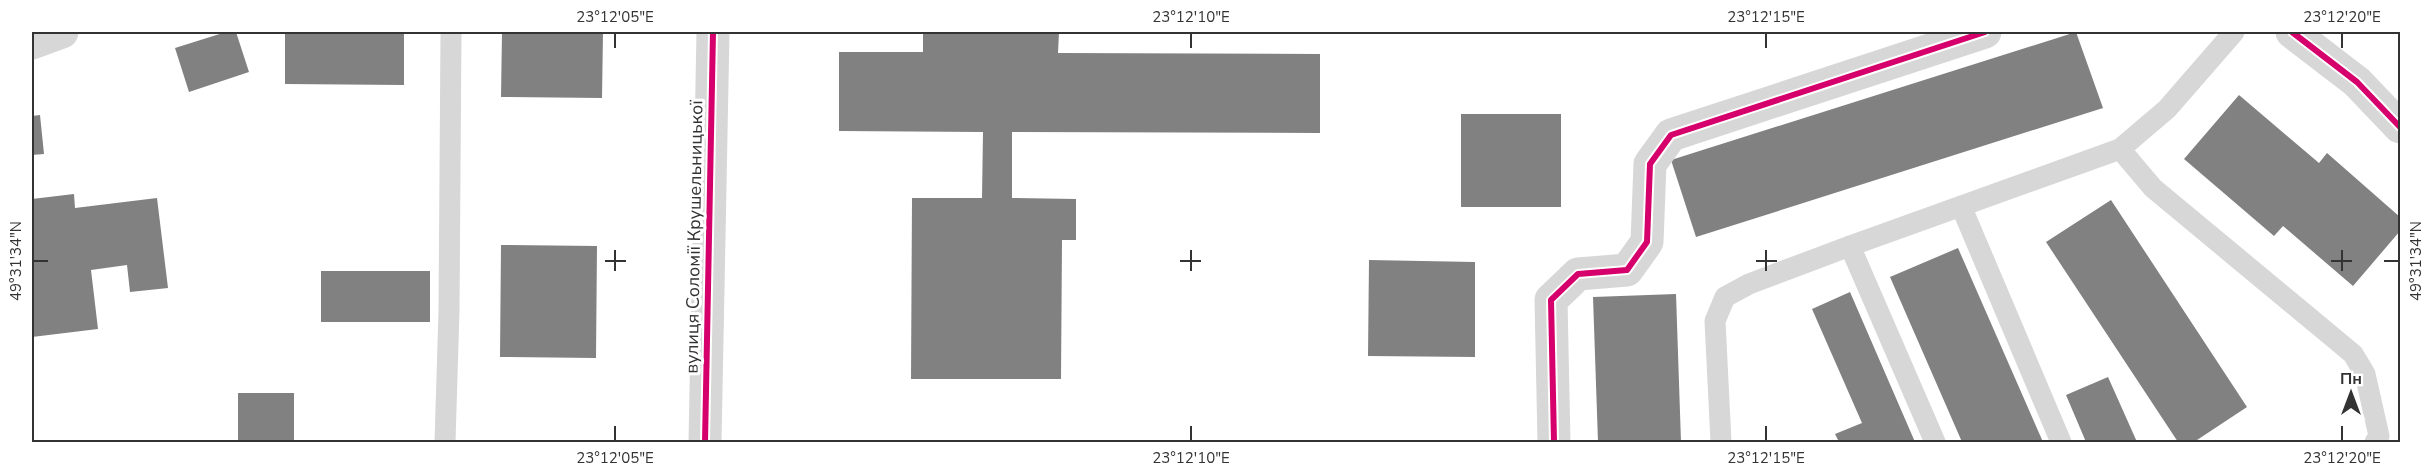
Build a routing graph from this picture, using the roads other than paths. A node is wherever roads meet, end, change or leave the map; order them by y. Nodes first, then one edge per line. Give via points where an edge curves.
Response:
1 (62, 32) edge
2 (451, 32) edge
3 (713, 32) edge
4 (1985, 32) edge
5 (2234, 32) edge
6 (2292, 32) edge
7 (32, 43) edge
8 (2400, 127) edge
9 (2120, 149) junction
10 (1960, 206) junction
11 (1850, 246) junction
12 (445, 442) edge
13 (705, 442) edge
14 (1554, 442) edge
15 (1720, 442) edge
16 (1935, 442) edge
17 (2061, 442) edge
18 (2375, 442) edge

1 - 7 street
2 - 12 lane
3 - 13 street, вулиця Соломії Крушельницької
4 - 14 street via 1671,135 1650,164 1647,242 1627,270 1578,274 1551,300
5 - 9 lane via 2166,109
6 - 8 street via 2357,82
9 - 10 lane
9 - 18 lane via 2153,188 2353,354 2365,374 2379,436
10 - 11 lane
10 - 17 lane
11 - 15 lane via 1725,297 1715,321
11 - 16 lane

